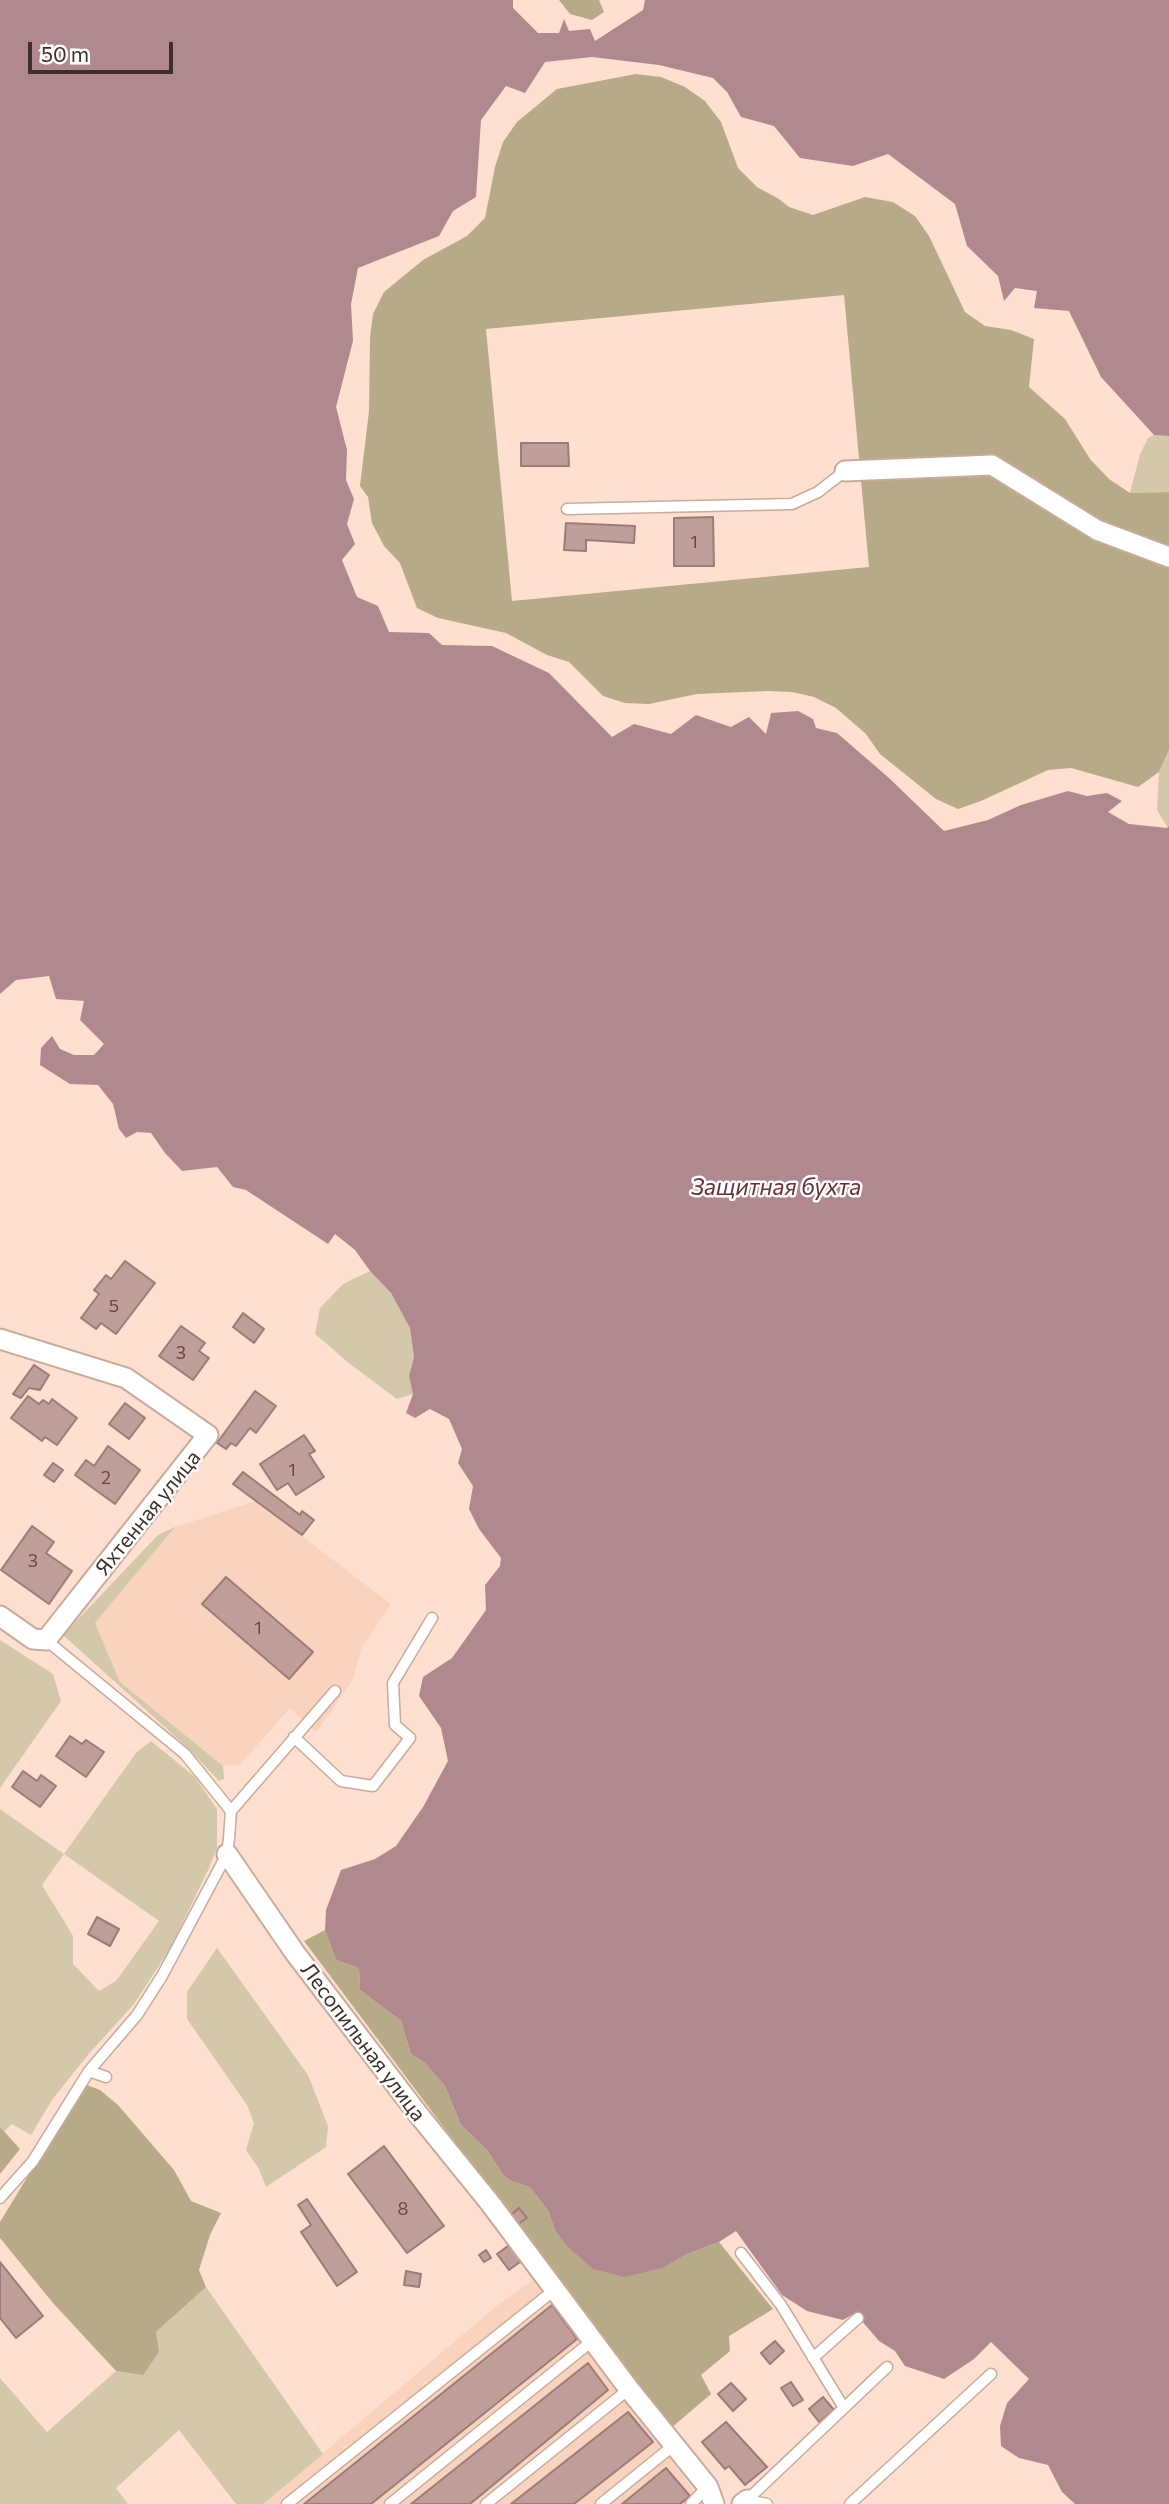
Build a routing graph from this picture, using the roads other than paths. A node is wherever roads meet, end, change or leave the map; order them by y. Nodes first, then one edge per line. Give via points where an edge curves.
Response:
1 (845, 471) joint
2 (567, 509) dead end
3 (1169, 557) edge
4 (0, 1339) edge
5 (0, 1616) edge
6 (432, 1618) dead end
7 (46, 1640) junction
8 (335, 1691) dead end
9 (294, 1737) junction
10 (231, 1811) junction
11 (227, 1854) junction
12 (89, 2071) junction
13 (106, 2077) dead end
14 (0, 2198) edge
15 (741, 2253) dead end
16 (554, 2291) junction
17 (858, 2318) dead end
18 (593, 2341) junction
19 (813, 2358) junction
20 (887, 2367) dead end
21 (991, 2374) dead end
22 (629, 2389) junction
23 (844, 2408) junction
24 (674, 2445) junction
25 (712, 2490) edge
26 (745, 2502) edge
27 (287, 2504) edge
28 (390, 2504) edge
29 (486, 2504) edge
30 (601, 2504) edge
31 (691, 2504) edge
32 (767, 2504) edge
33 (850, 2504) edge

1 - 2 lane via 818,492 792,504
1 - 3 street via 992,465 1097,530
4 - 7 street, Яхтенная улица via 126,1378 208,1435
5 - 7 street via 33,1639
6 - 9 lane via 393,1683 395,1725 410,1738 373,1786 341,1781
7 - 10 lane via 185,1754
8 - 9 lane
9 - 10 lane
10 - 11 lane
11 - 12 lane via 162,1976 137,2015
11 - 16 street, Лесопильная улица via 295,1953
12 - 13 lane
12 - 14 lane via 33,2161
15 - 19 lane via 781,2305
16 - 18 street, Лесопильная улица
16 - 27 lane
17 - 19 lane
18 - 22 street, Лесопильная улица
18 - 28 lane
19 - 23 lane
20 - 23 lane
21 - 33 lane
22 - 24 street, Лесопильная улица
22 - 29 lane
23 - 26 lane
24 - 25 street, Лесопильная улица
24 - 30 lane
25 - 31 lane
26 - 32 lane

